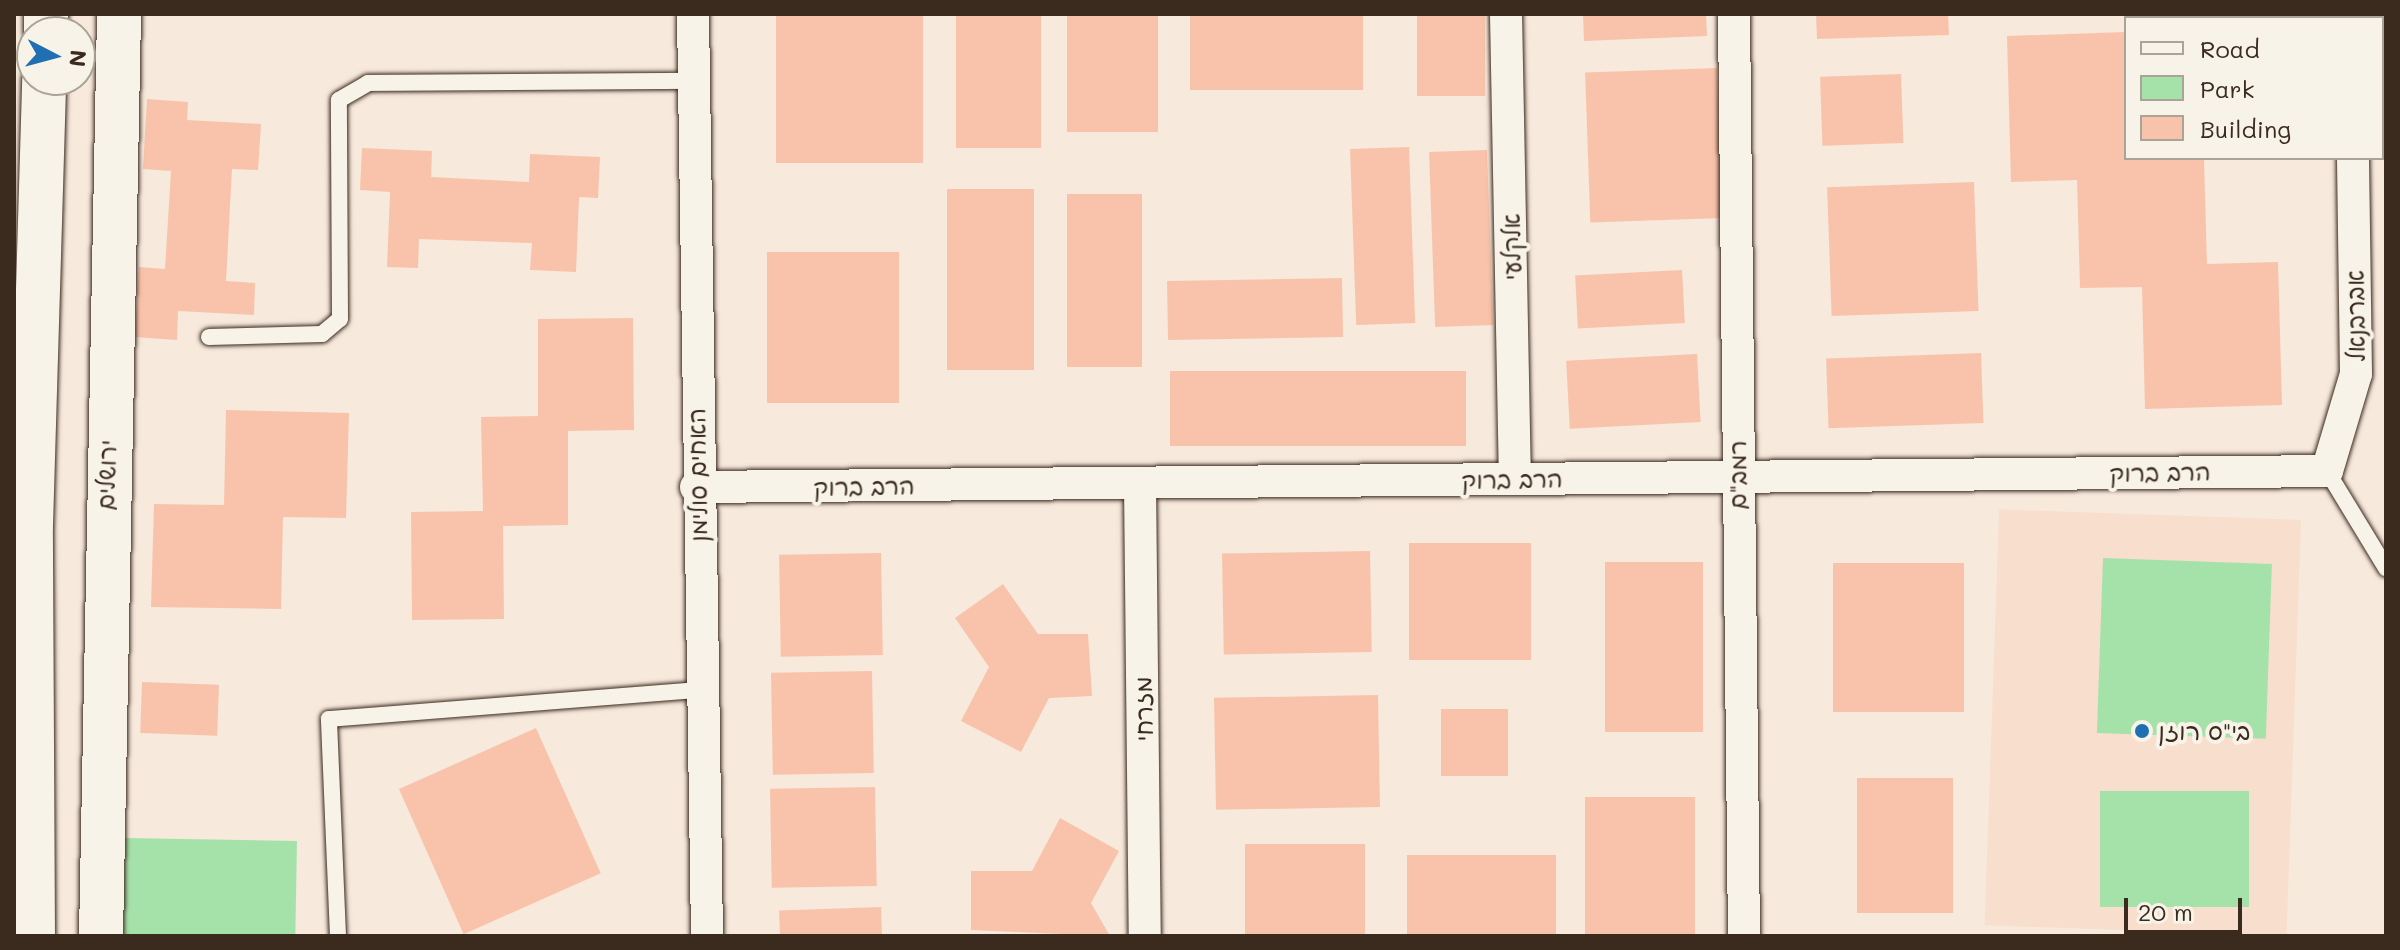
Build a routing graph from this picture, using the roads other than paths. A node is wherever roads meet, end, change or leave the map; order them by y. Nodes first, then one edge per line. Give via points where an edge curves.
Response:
1 (119, 14) edge
2 (693, 14) edge
3 (1506, 14) edge
4 (1734, 14) edge
5 (693, 81) junction
6 (44, 96) edge
7 (2353, 160) edge
8 (209, 337) dead end
9 (2327, 471) junction
10 (1737, 477) junction
11 (1515, 479) junction
12 (1140, 483) junction
13 (696, 487) junction
14 (2386, 568) edge
15 (701, 690) junction
16 (33, 936) edge
17 (101, 936) edge
18 (338, 936) edge
19 (707, 936) edge
20 (1145, 936) edge
21 (1744, 936) edge

1 - 17 street, ירושלים
2 - 5 street, האחים סולימן
3 - 11 street, אלקלעי
4 - 10 street, רמב"ם
5 - 8 lane via 368,83 339,100 340,319 322,334
5 - 13 street, האחים סולימן
6 - 16 street via 31,525
7 - 9 street, אברבנאל via 2356,374
9 - 10 street, הרב ברוק
9 - 14 lane
10 - 11 street, הרב ברוק
10 - 21 street, רמב"ם
11 - 12 street, הרב ברוק
12 - 13 street, הרב ברוק
12 - 20 street, מזרחי
13 - 15 street, האחים סולימן
15 - 18 lane via 329,719
15 - 19 street, האחים סולימן

